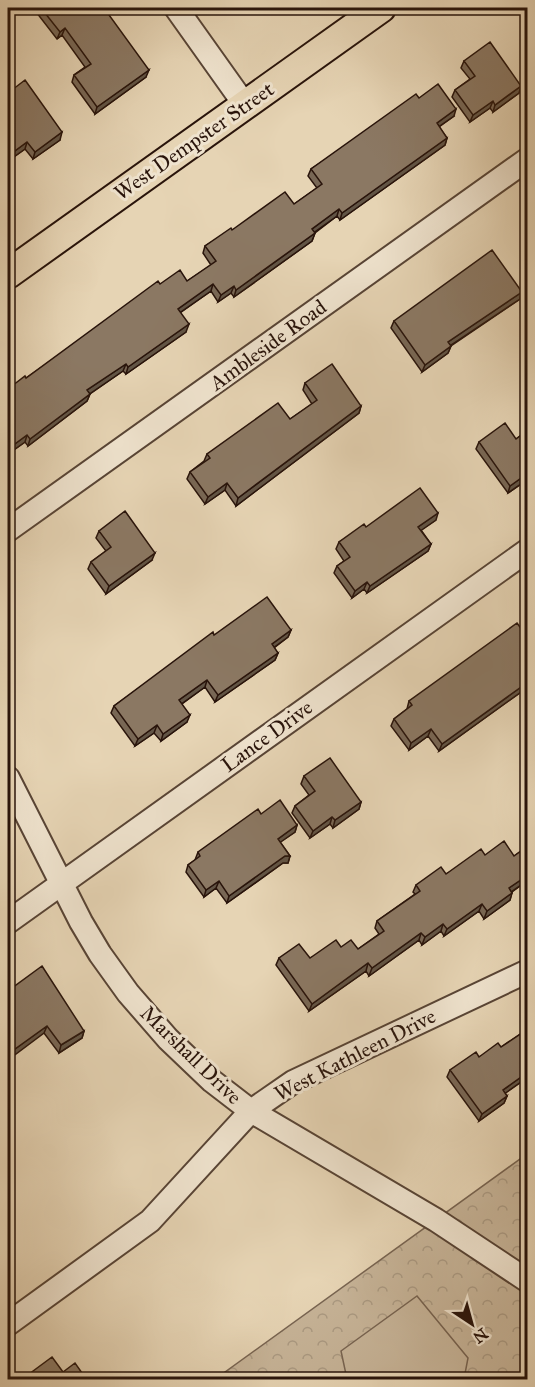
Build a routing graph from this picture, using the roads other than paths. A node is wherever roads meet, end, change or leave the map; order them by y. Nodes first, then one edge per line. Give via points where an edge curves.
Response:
1 (176, 8) edge
2 (381, 8) edge
3 (245, 105) junction
4 (528, 159) edge
5 (8, 274) edge
6 (8, 530) edge
7 (528, 550) edge
8 (8, 778) edge
9 (62, 883) junction
10 (8, 922) edge
11 (528, 971) edge
12 (250, 1111) junction
13 (528, 1281) edge
14 (8, 1324) edge

1 - 3 street
2 - 3 main road, West Dempster Street
3 - 5 main road, West Dempster Street
4 - 6 street, Ambleside Road
7 - 9 street, Lance Drive
8 - 9 street, Marshall Drive
9 - 10 street, Lance Drive
9 - 12 street, Marshall Drive via 100,954 148,1018 212,1081
11 - 12 street, West Kathleen Drive via 293,1083
12 - 13 street, Marshall Drive via 436,1220
12 - 14 street, West Kathleen Drive via 150,1221

